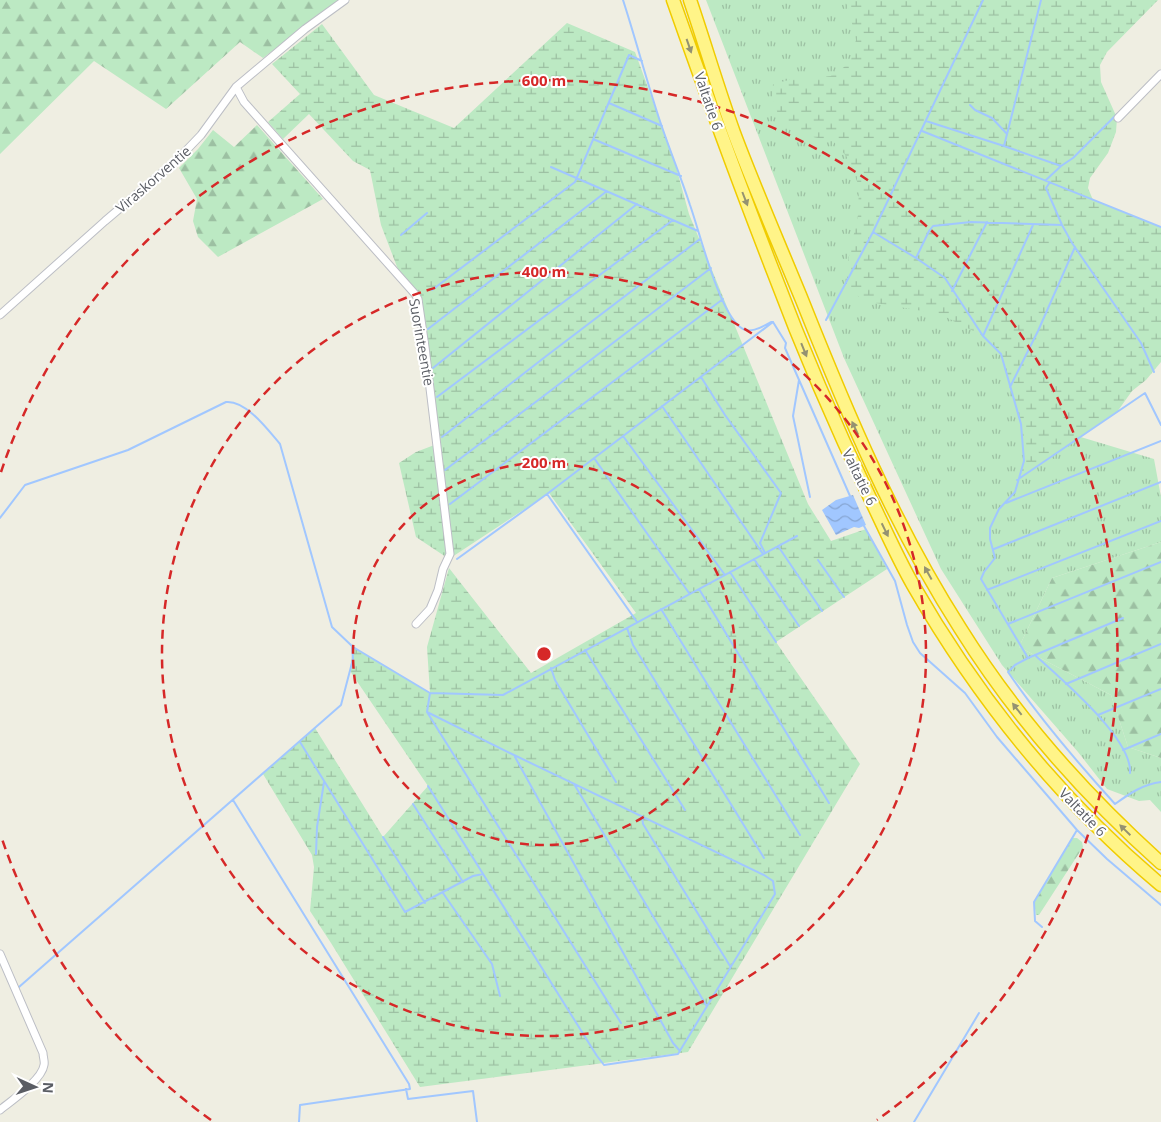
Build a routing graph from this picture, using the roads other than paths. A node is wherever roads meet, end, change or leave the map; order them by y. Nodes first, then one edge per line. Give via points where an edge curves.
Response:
1 (345, 0) edge
2 (673, 0) edge
3 (690, 0) edge
4 (1161, 74) edge
5 (236, 87) junction
6 (1118, 118) dead end
7 (0, 315) edge
8 (416, 624) dead end
9 (1161, 863) edge
10 (1161, 885) edge
11 (0, 954) edge
12 (0, 1110) edge

1 - 5 street, Viraskorventie
2 -> 10 highway, Valtatie 6 via 722,138 819,388 913,584 959,658 1034,758 1070,800
9 -> 3 highway, Valtatie 6 via 1079,784 1006,695 960,628 907,537 851,419 734,134
4 - 6 street
5 - 7 street, Viraskorventie via 177,160
5 - 8 street, Suorinteentie via 244,102 418,299 450,554 430,609
11 - 12 street via 45,1065 33,1082

